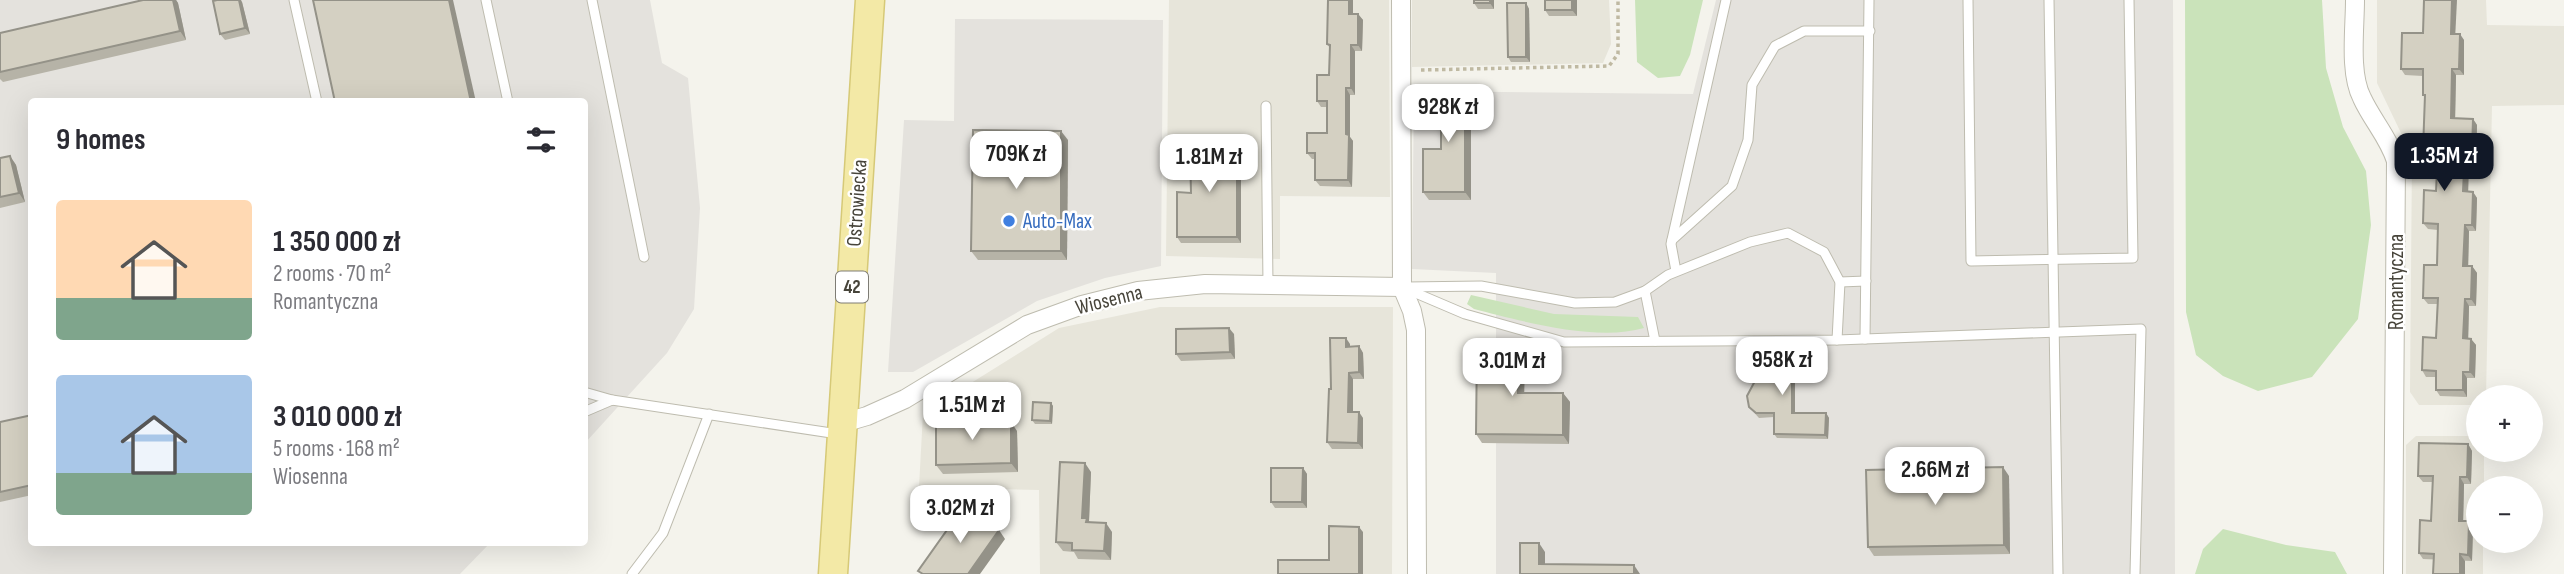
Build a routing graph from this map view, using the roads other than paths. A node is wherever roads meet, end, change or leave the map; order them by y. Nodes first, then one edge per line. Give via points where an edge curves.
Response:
1 (294, 0) edge
2 (486, 0) edge
3 (592, 0) edge
4 (870, 0) edge
5 (1401, 0) edge
6 (1726, 0) edge
7 (1869, 0) edge
8 (1968, 0) edge
9 (2049, 0) edge
10 (2129, 0) edge
11 (2355, 0) edge
12 (1870, 32) junction
13 (316, 98) edge
14 (507, 98) edge
15 (1266, 106) dead end
16 (1672, 240) junction
17 (644, 257) dead end
18 (2052, 259) junction
19 (1676, 271) junction
20 (1866, 281) junction
21 (1840, 282) junction
22 (1268, 285) junction
23 (1402, 288) junction
24 (1645, 291) junction
25 (2053, 332) junction
26 (1865, 339) junction
27 (1837, 340) junction
28 (1655, 341) junction
29 (588, 393) edge
30 (612, 400) junction
31 (588, 410) edge
32 (709, 414) junction
33 (842, 429) junction
34 (632, 574) edge
35 (833, 574) edge
36 (1417, 574) edge
37 (2058, 574) edge
38 (2135, 574) edge
39 (2393, 574) edge

1 - 13 lane
2 - 14 lane
3 - 17 lane
4 - 33 main road, Ostrowiecka / 42
5 - 23 street
6 - 16 lane
7 - 12 lane
8 - 18 lane via 1971,261
9 - 18 lane
10 - 18 lane via 2133,258
11 - 39 street, Romantyczna via 2357,84 2396,161
12 - 16 lane via 1804,31 1776,46 1752,85 1748,141 1732,186
12 - 20 lane
15 - 22 lane
16 - 19 lane
18 - 25 lane
19 - 21 lane via 1750,242 1788,233 1824,252
19 - 24 lane
20 - 21 lane
20 - 26 lane
21 - 27 lane
22 - 23 street, Wiosenna
22 - 33 street, Wiosenna via 1205,284 1082,305 1027,325 905,399
23 - 24 lane via 1481,286 1575,303 1615,302
23 - 28 lane via 1465,314 1564,341
23 - 36 street via 1416,330
24 - 28 lane
25 - 26 lane
25 - 37 lane
25 - 38 lane via 2141,329
26 - 27 lane
27 - 28 lane
29 - 30 lane
30 - 31 lane
30 - 32 lane
32 - 33 lane
32 - 34 lane via 663,533
33 - 35 main road, Ostrowiecka / 42

